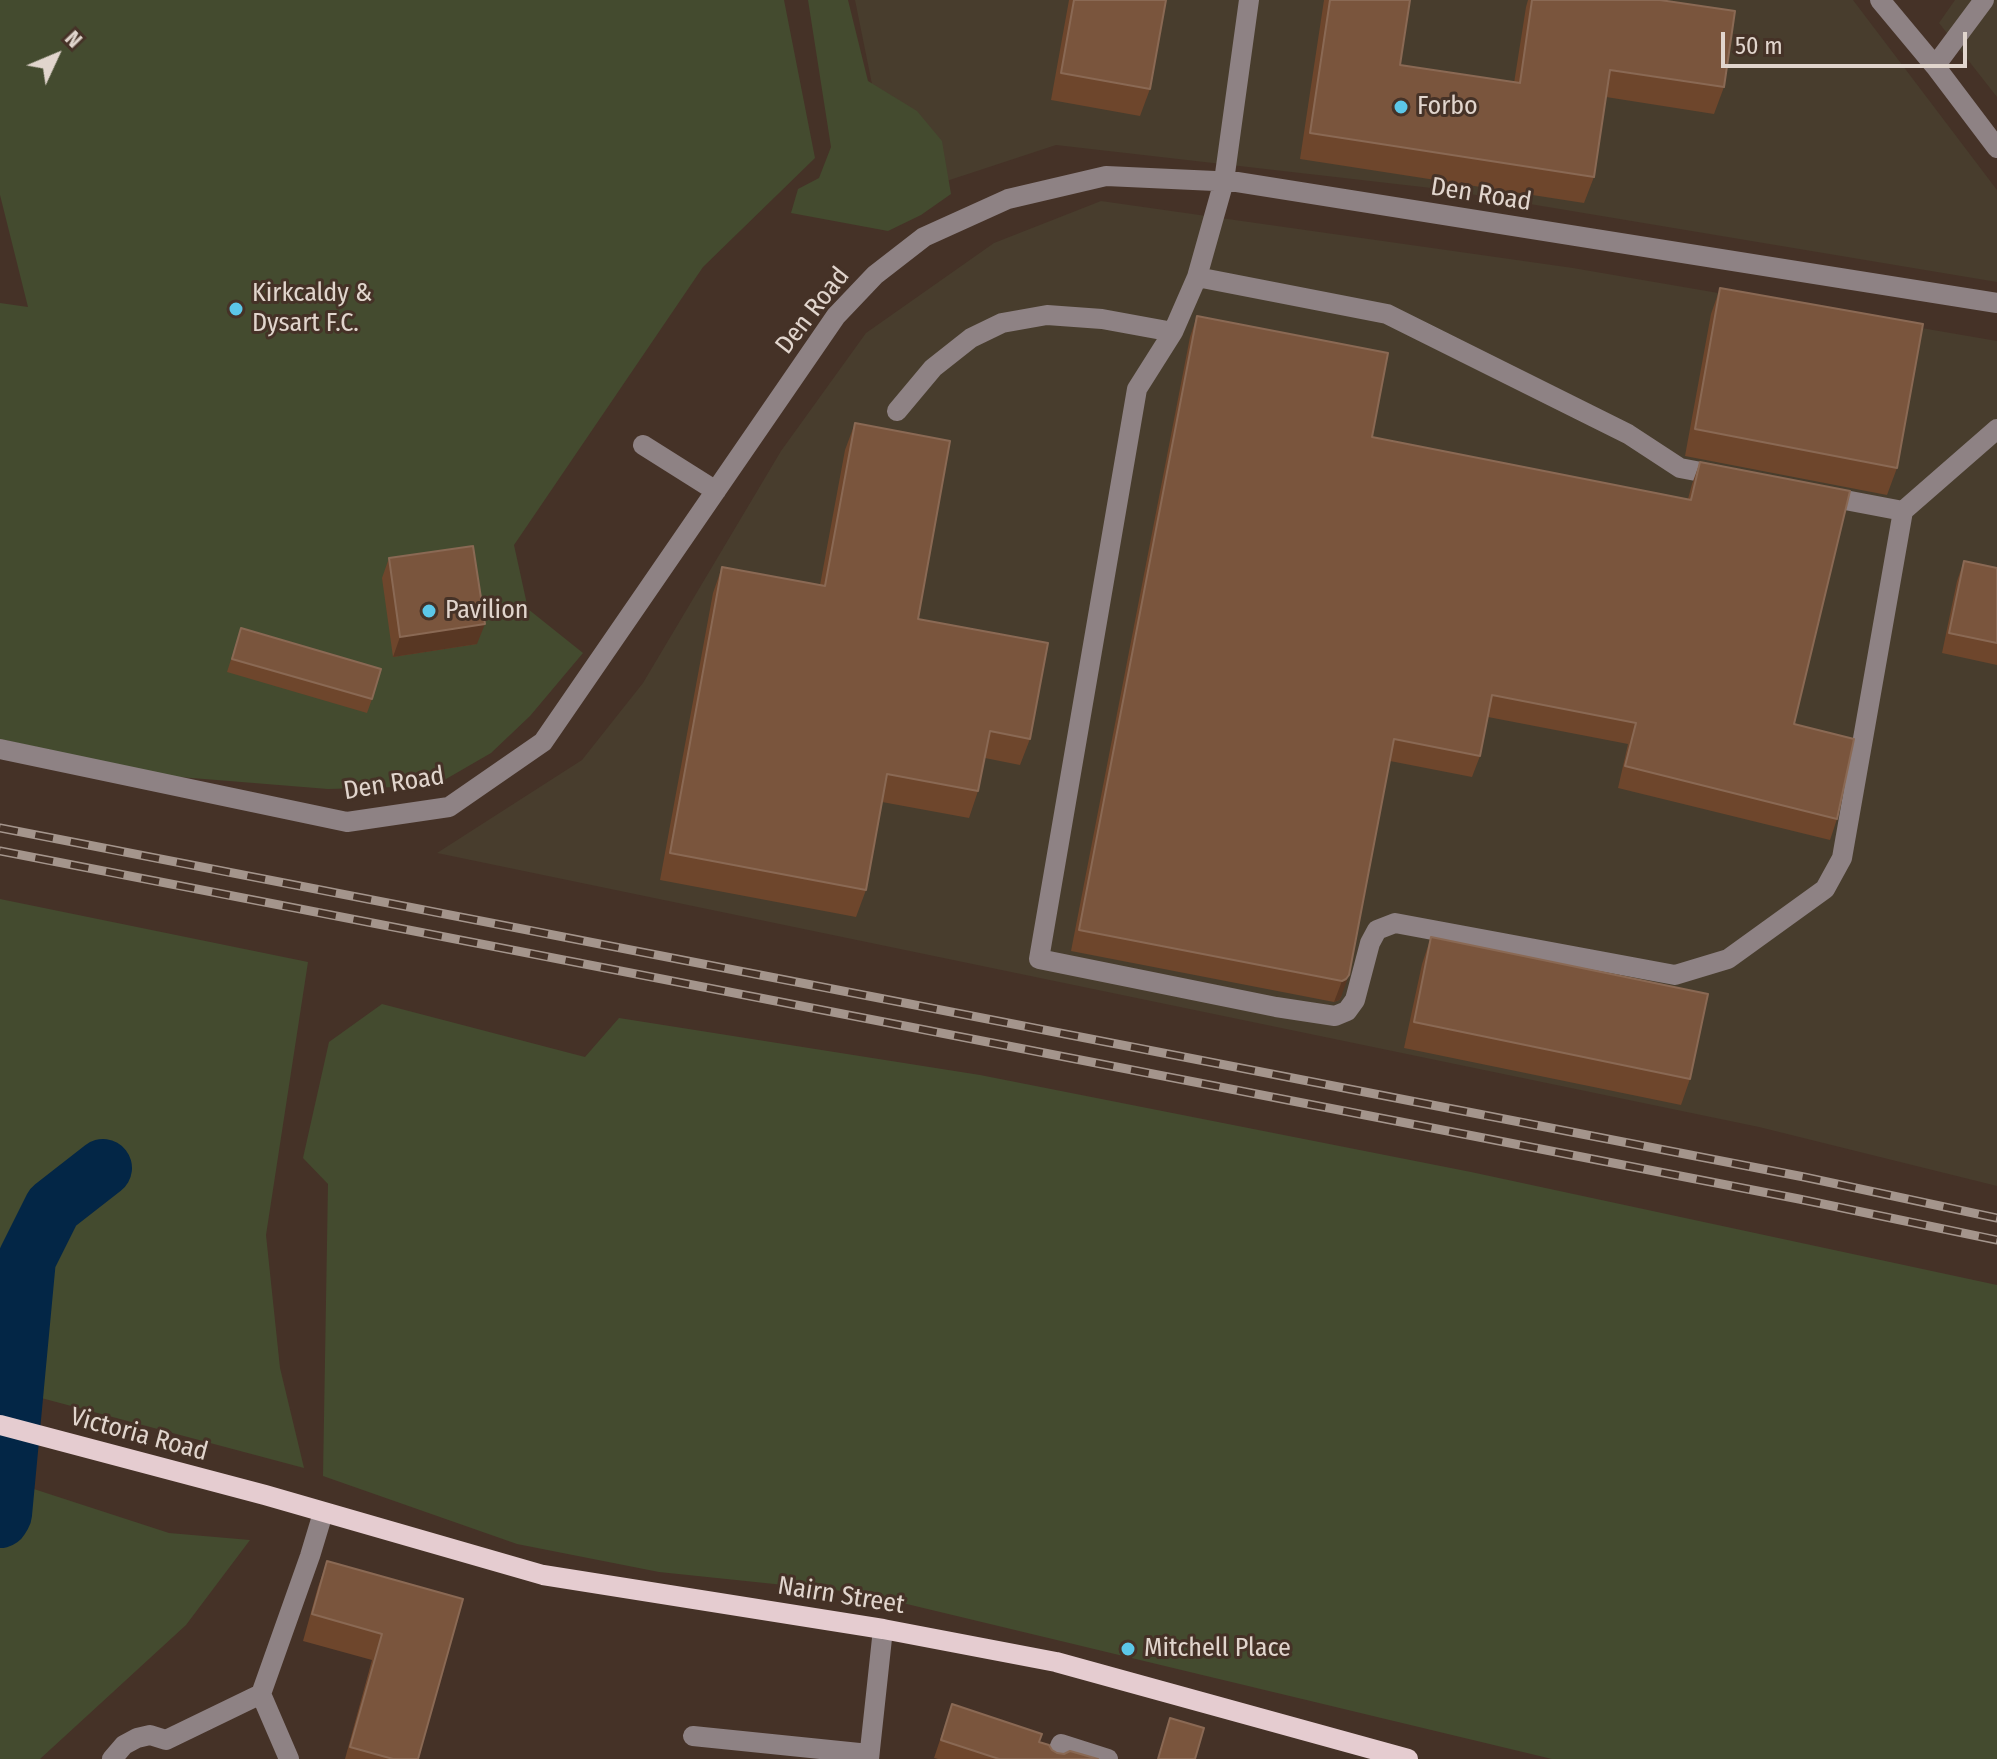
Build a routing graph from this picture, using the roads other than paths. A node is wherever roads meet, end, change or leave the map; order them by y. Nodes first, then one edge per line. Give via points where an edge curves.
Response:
1 (1249, 0) edge
2 (1880, 0) edge
3 (1984, 0) edge
4 (1935, 66) junction
5 (1997, 148) edge
6 (1224, 181) junction
7 (1197, 277) junction
8 (1997, 303) edge
9 (1173, 332) junction
10 (897, 411) dead end
11 (1997, 429) edge
12 (643, 445) dead end
13 (1739, 480) edge
14 (716, 491) junction
15 (1799, 491) edge
16 (1903, 511) junction
17 (0, 749) edge
18 (0, 1425) edge
19 (265, 1495) joint
20 (323, 1513) junction
21 (883, 1629) junction
22 (261, 1694) junction
23 (693, 1736) dead end
24 (869, 1757) edge
25 (112, 1759) edge
26 (289, 1759) edge
27 (1055, 1759) edge
28 (1108, 1759) edge
29 (1408, 1759) edge

1 - 6 street
2 - 4 street
3 - 4 street
4 - 5 street
6 - 7 street
6 - 8 street, Den Road
6 - 14 street, Den Road via 1106,176 1008,199 924,237 875,275 836,316
7 - 9 street
7 - 13 street via 1387,314 1628,434 1680,468
9 - 10 street via 1047,315 1002,323 971,338 933,368
9 - 16 street via 1137,389 1039,959 1335,1016 1355,1000 1377,930 1395,923 1675,975 1728,959 1825,889 1842,858
11 - 16 street
12 - 14 street
14 - 17 street, Den Road via 543,742 449,807 347,822
15 - 16 street
18 - 19 main road, Victoria Road
19 - 20 main road, Nairn Street
20 - 21 main road, Nairn Street via 543,1575
20 - 22 street
21 - 24 street
21 - 29 main road, Nairn Street via 1056,1662
22 - 25 street via 166,1740 137,1738
22 - 26 street
23 - 24 street
27 - 28 street via 1061,1744

